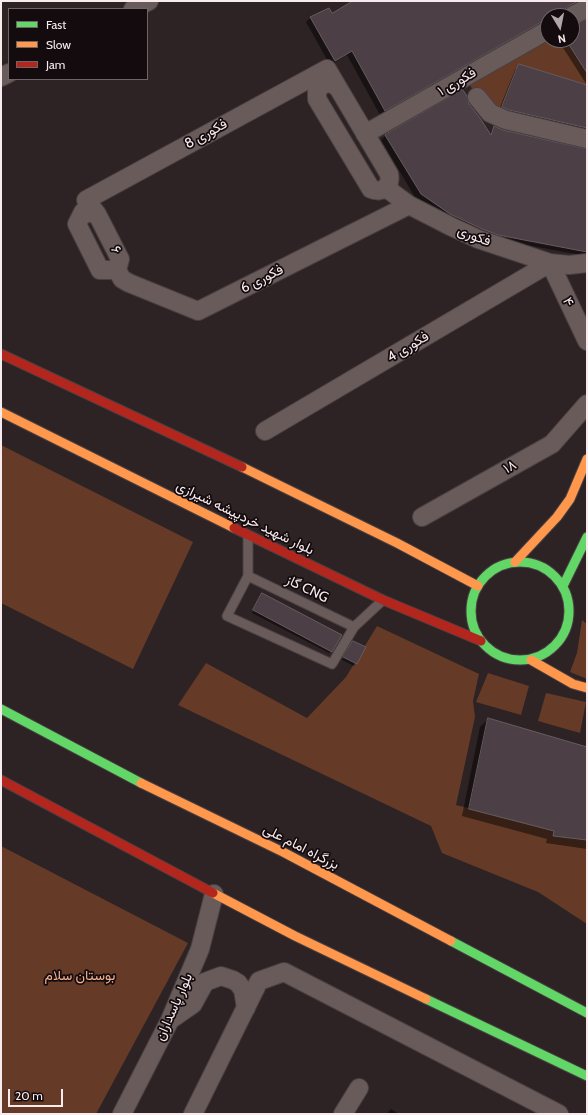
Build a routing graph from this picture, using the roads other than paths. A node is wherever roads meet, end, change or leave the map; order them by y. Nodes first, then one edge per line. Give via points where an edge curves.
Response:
1 (149, 1) edge
2 (135, 8) edge
3 (540, 35) edge
4 (337, 87) junction
5 (477, 97) dead end
6 (365, 134) junction
7 (587, 139) edge
8 (386, 188) junction
9 (409, 205) junction
10 (98, 214) joint
11 (550, 263) junction
12 (587, 263) edge
13 (569, 265) junction
14 (117, 270) joint
15 (587, 276) edge
16 (587, 341) edge
17 (1, 354) edge
18 (587, 404) edge
19 (1, 412) edge
20 (265, 431) dead end
21 (587, 459) edge
22 (422, 517) dead end
23 (248, 535) junction
24 (587, 537) edge
25 (515, 562) junction
26 (248, 576) junction
27 (478, 586) junction
28 (563, 586) junction
29 (383, 600) junction
30 (354, 627) junction
31 (481, 641) junction
32 (531, 660) junction
33 (587, 688) edge
34 (1, 708) edge
35 (1, 780) edge
36 (1, 790) edge
37 (42, 802) junction
38 (214, 894) junction
39 (246, 1008) junction
40 (587, 1013) edge
41 (170, 1020) junction
42 (587, 1076) edge
43 (359, 1088) dead end
44 (122, 1114) edge
45 (193, 1114) edge
46 (344, 1114) edge
47 (559, 1114) edge

1 - 2 street
3 - 6 street, فکوری ۱
4 - 6 street
4 - 8 street, فکوری via 331,83 319,87 316,94 318,102 371,189 379,191
4 - 10 street, فکوری 8 via 327,69 86,200
5 - 7 street via 490,113 506,120
6 - 8 street via 389,174 390,182
8 - 9 street, فکوری
9 - 11 street, فکوری via 478,239
9 - 14 street, فکوری 6 via 198,312 128,283
10 - 14 street, ۶ via 83,212 77,224 100,270
11 - 13 street, فکوری
11 - 16 street, ۴
11 - 20 street, فکوری 4
12 - 13 street, فکوری
13 - 15 street, فکوری
17 - 27 main road via 260,475
18 - 22 street, ۱۸ via 552,444
19 - 23 main road, بلوار شهید خردپیشه شیرازی
21 - 25 main road via 570,499 557,517
23 - 26 lane
23 - 29 main road, بلوار شهید خردپیشه شیرازی
24 - 28 main road
25 - 27 main road via 494,570
25 - 28 main road via 534,564 551,572
26 - 30 lane, گاز CNG
26 - 30 lane via 227,616 332,664
27 - 31 main road via 471,604 471,614 472,624
28 - 32 main road via 573,607 564,636 550,651
29 - 30 lane
29 - 31 main road, بلوار شهید خردپیشه شیرازی
31 - 32 main road via 498,656 520,661
32 - 33 main road via 574,684
34 - 40 main road, بزرگراه امام علی via 145,785 283,852
35 - 37 main road
36 - 37 main road
37 - 38 main road
38 - 41 street, بلوار پاسداران via 200,950
38 - 42 main road via 295,936
39 - 41 street via 243,990 238,983 221,976 204,982 193,1004
39 - 45 street
39 - 47 street via 259,981 284,972
41 - 44 street, بلوار پاسداران
43 - 46 street

